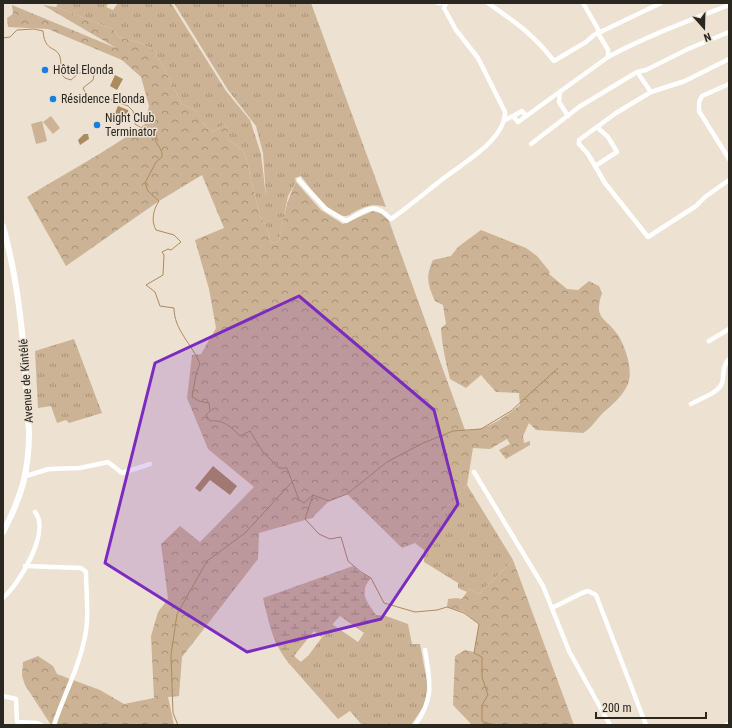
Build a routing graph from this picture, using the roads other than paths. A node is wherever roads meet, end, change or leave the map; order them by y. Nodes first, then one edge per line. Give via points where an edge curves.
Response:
1 (438, 3) edge
2 (446, 3) edge
3 (488, 3) edge
4 (583, 3) edge
5 (661, 3) edge
6 (729, 5) edge
7 (600, 31) junction
8 (729, 32) edge
9 (608, 57) junction
10 (729, 59) edge
11 (637, 72) junction
12 (729, 84) edge
13 (560, 92) junction
14 (651, 92) junction
15 (513, 116) junction
16 (526, 116) junction
17 (568, 116) junction
18 (505, 120) junction
19 (597, 127) junction
20 (531, 144) dead end
21 (729, 159) edge
22 (596, 166) junction
23 (299, 180) dead end
24 (729, 180) edge
25 (3, 226) edge
26 (729, 329) edge
27 (709, 341) dead end
28 (729, 359) edge
29 (691, 404) dead end
30 (150, 464) dead end
31 (474, 472) dead end
32 (26, 476) junction
33 (36, 512) dead end
34 (3, 532) edge
35 (25, 566) junction
36 (3, 598) edge
37 (552, 608) junction
38 (425, 650) dead end
39 (3, 696) edge
40 (729, 724) edge
41 (41, 725) edge
42 (54, 725) edge
43 (414, 725) edge
44 (610, 725) edge
45 (646, 725) edge
46 (726, 725) edge

1 - 2 street
2 - 18 street via 444,8 449,19 478,58 503,105
3 - 7 street via 523,27 554,60
4 - 7 street
5 - 7 street
6 - 9 street via 660,32
7 - 9 street via 608,50
8 - 11 street
9 - 13 street
10 - 14 street via 685,81
11 - 14 street
11 - 17 street
12 - 21 street via 702,96 699,102 699,112
13 - 16 street
13 - 17 street via 559,102
14 - 19 street
15 - 16 street via 522,111
15 - 16 street via 518,122
15 - 18 street
17 - 20 street
18 - 23 street via 488,144 469,161 391,219 380,208 368,210 346,221 338,218
19 - 22 street via 579,140
19 - 22 street via 608,137 616,152
22 - 24 street via 610,190 648,237 696,206 704,197
25 - 32 main road, Avenue de Kintélé via 14,266 23,333 29,433
26 - 27 street
28 - 29 street via 723,367 722,384 718,390
30 - 32 street via 122,473 108,462 80,468 49,469
31 - 37 street via 543,586
32 - 34 main road, Avenue de Kintélé via 20,497
33 - 35 street via 40,519 39,536
35 - 36 street via 12,589
35 - 42 street via 81,568 86,572 86,632 79,659
37 - 44 street via 569,651
37 - 45 street via 588,591 596,595
38 - 43 street via 430,695 424,712
39 - 41 street via 16,699 17,722
40 - 46 street

